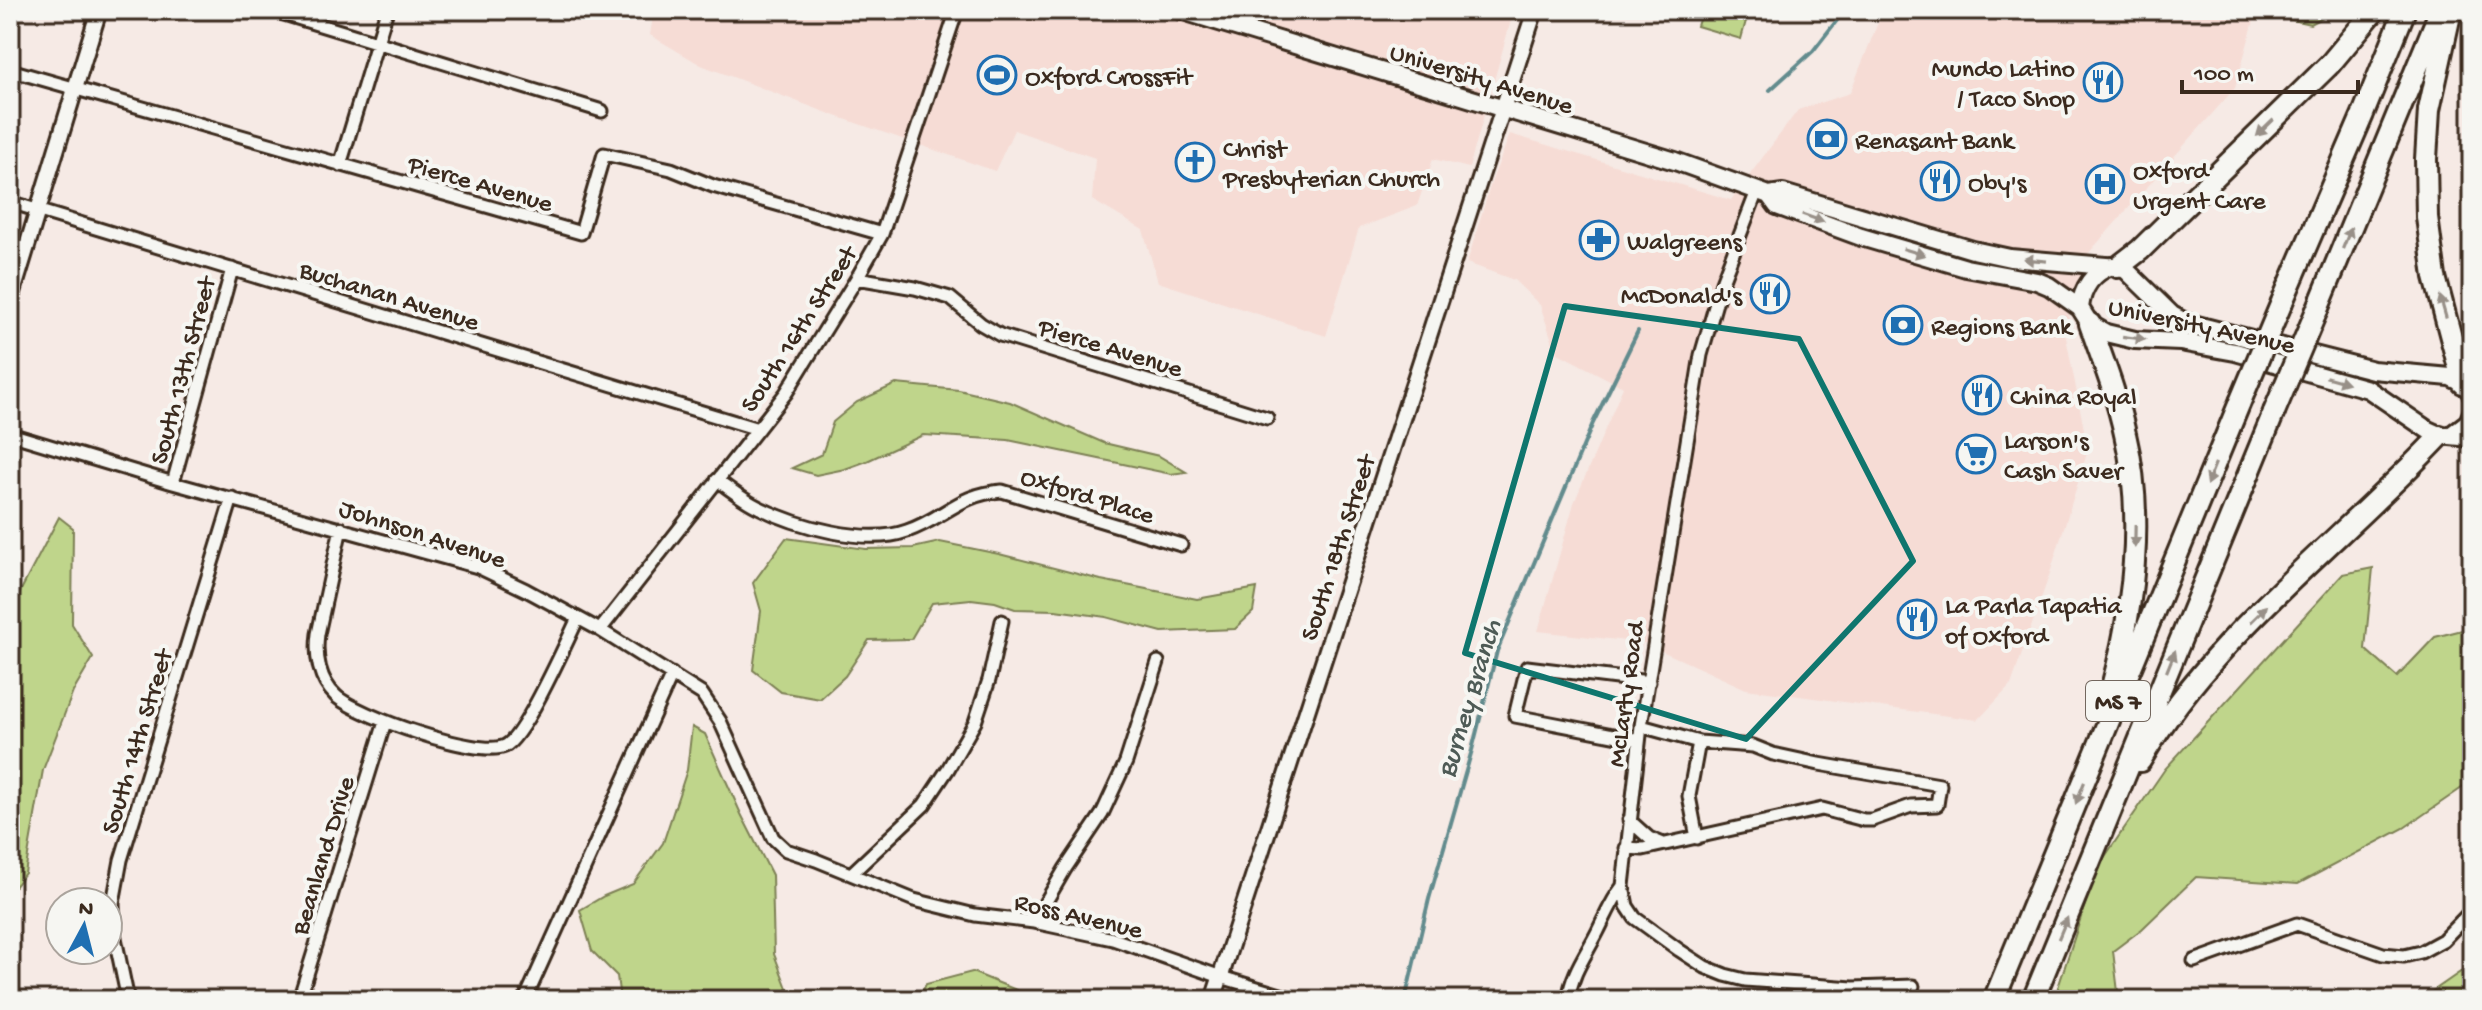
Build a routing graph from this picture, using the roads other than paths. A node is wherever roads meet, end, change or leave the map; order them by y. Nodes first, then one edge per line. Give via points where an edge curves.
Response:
1 (99, 10) edge
2 (271, 10) edge
3 (387, 10) edge
4 (957, 10) edge
5 (1180, 10) edge
6 (1535, 10) edge
7 (2375, 10) edge
8 (2405, 10) edge
9 (2441, 10) edge
10 (2451, 10) edge
11 (378, 41) junction
12 (10, 70) edge
13 (75, 89) junction
14 (1505, 109) junction
15 (602, 111) dead end
16 (340, 165) junction
17 (1763, 193) junction
18 (10, 202) edge
19 (38, 210) junction
20 (882, 234) junction
21 (2116, 266) junction
22 (232, 269) junction
23 (857, 278) junction
24 (10, 302) edge
25 (2085, 316) junction
26 (2467, 389) edge
27 (2472, 413) edge
28 (1267, 418) dead end
29 (758, 429) junction
30 (10, 434) edge
31 (2445, 436) junction
32 (2472, 438) edge
33 (717, 480) junction
34 (173, 483) junction
35 (232, 498) junction
36 (341, 528) junction
37 (1181, 545) dead end
38 (578, 618) junction
39 (1002, 621) dead end
40 (600, 630) junction
41 (1158, 662) dead end
42 (672, 674) junction
43 (1649, 682) junction
44 (385, 722) junction
45 (1641, 726) junction
46 (1639, 740) junction
47 (1699, 742) junction
48 (2100, 744) junction
49 (1629, 820) junction
50 (2101, 835) junction
51 (1697, 838) junction
52 (1661, 844) junction
53 (1626, 848) junction
54 (851, 874) junction
55 (1623, 886) junction
56 (2472, 910) edge
57 (1034, 922) junction
58 (2194, 961) dead end
59 (1221, 977) junction
60 (1913, 986) dead end
61 (128, 1000) edge
62 (299, 1000) edge
63 (525, 1000) edge
64 (1213, 1000) edge
65 (1297, 1000) edge
66 (1568, 1000) edge
67 (1994, 1000) edge
68 (2033, 1000) edge

1 - 13 street
2 - 11 street
3 - 11 street
4 - 20 street, South 16th Street
5 - 14 main road, University Avenue
6 - 14 street, South 18th Street
7 -> 21 highway via 2330,64 2140,250
8 -> 48 highway, MS 7, bridge
50 -> 9 highway, MS 7, bridge
26 -> 10 highway via 2435,277 2427,217 2429,110
11 - 15 street
11 - 16 street
12 - 13 street, Pierce Avenue
13 - 16 street, Pierce Avenue
13 - 19 street
14 - 17 main road, University Avenue
14 - 59 street, South 18th Street
16 - 20 street, Pierce Avenue via 581,233 604,154 671,169
21 -> 17 main road, University Avenue via 2010,258 1783,193
17 -> 25 main road, University Avenue via 1777,206 1861,237 1966,268 2037,281
17 - 43 street, McLarty Road via 1722,282 1701,355
18 - 19 street, Buchanan Avenue
19 - 22 street, Buchanan Avenue
19 - 24 street
20 - 23 street, South 16th Street
21 - 25 main road, University Avenue via 2096,273 2086,286 2081,298
21 - 26 main road, University Avenue via 2185,322 2373,370 2450,377
22 - 29 street, Buchanan Avenue
22 - 34 street, South 13th Street
23 - 28 street, Pierce Avenue via 950,298 1000,335
23 - 29 street, South 16th Street
25 -> 31 main road, University Avenue via 2106,333 2235,352 2368,389
25 -> 48 highway via 2126,437 2136,522 2130,605
27 - 31 main road via 2468,422
29 - 33 street, South 16th Street
30 - 34 street, Johnson Avenue
31 - 32 main road, University Avenue
50 -> 31 highway via 2143,757 2195,680
33 - 37 street, Oxford Place via 791,521 865,537 906,532 967,498 1002,491
33 - 40 street, South 16th Street
34 - 35 street, Johnson Avenue
35 - 36 street, Johnson Avenue
35 - 61 street, South 14th Street via 121,860 114,933
36 - 38 street, Johnson Avenue via 478,567
36 - 44 street via 316,647 321,676 336,696
38 - 40 street, Johnson Avenue
38 - 44 street via 529,715 506,746 476,747
39 - 54 street via 975,722 948,769 924,805
40 - 42 street, Johnson Avenue
41 - 57 street via 1126,762 1102,814
42 - 54 street, Johnson Avenue via 702,694 720,721 773,838 786,850
42 - 63 street
43 - 45 street, McLarty Road
43 - 46 street via 1527,667 1515,716
44 - 62 street, Beanland Drive
45 - 46 street, McLarty Road
45 - 47 street
46 - 49 street, McLarty Road
47 - 51 street via 1689,796
47 - 51 street via 1753,746 1819,764 1940,785 1937,805 1911,806 1872,820 1822,809
48 -> 67 highway, MS 7
49 - 52 street
49 - 53 street, McLarty Road
68 -> 50 highway, MS 7
51 - 52 street
52 - 53 street
53 - 55 street, McLarty Road
54 - 57 street, Ross Avenue via 914,900
55 - 60 street, McLarty Road via 1635,918 1685,955 1725,975 1853,988
55 - 66 street via 1575,970
56 - 58 street via 2443,940 2404,956 2383,954 2297,924
57 - 59 street, Ross Avenue via 1113,939
59 - 64 street, South 18th Street
59 - 65 street, Ross Avenue

